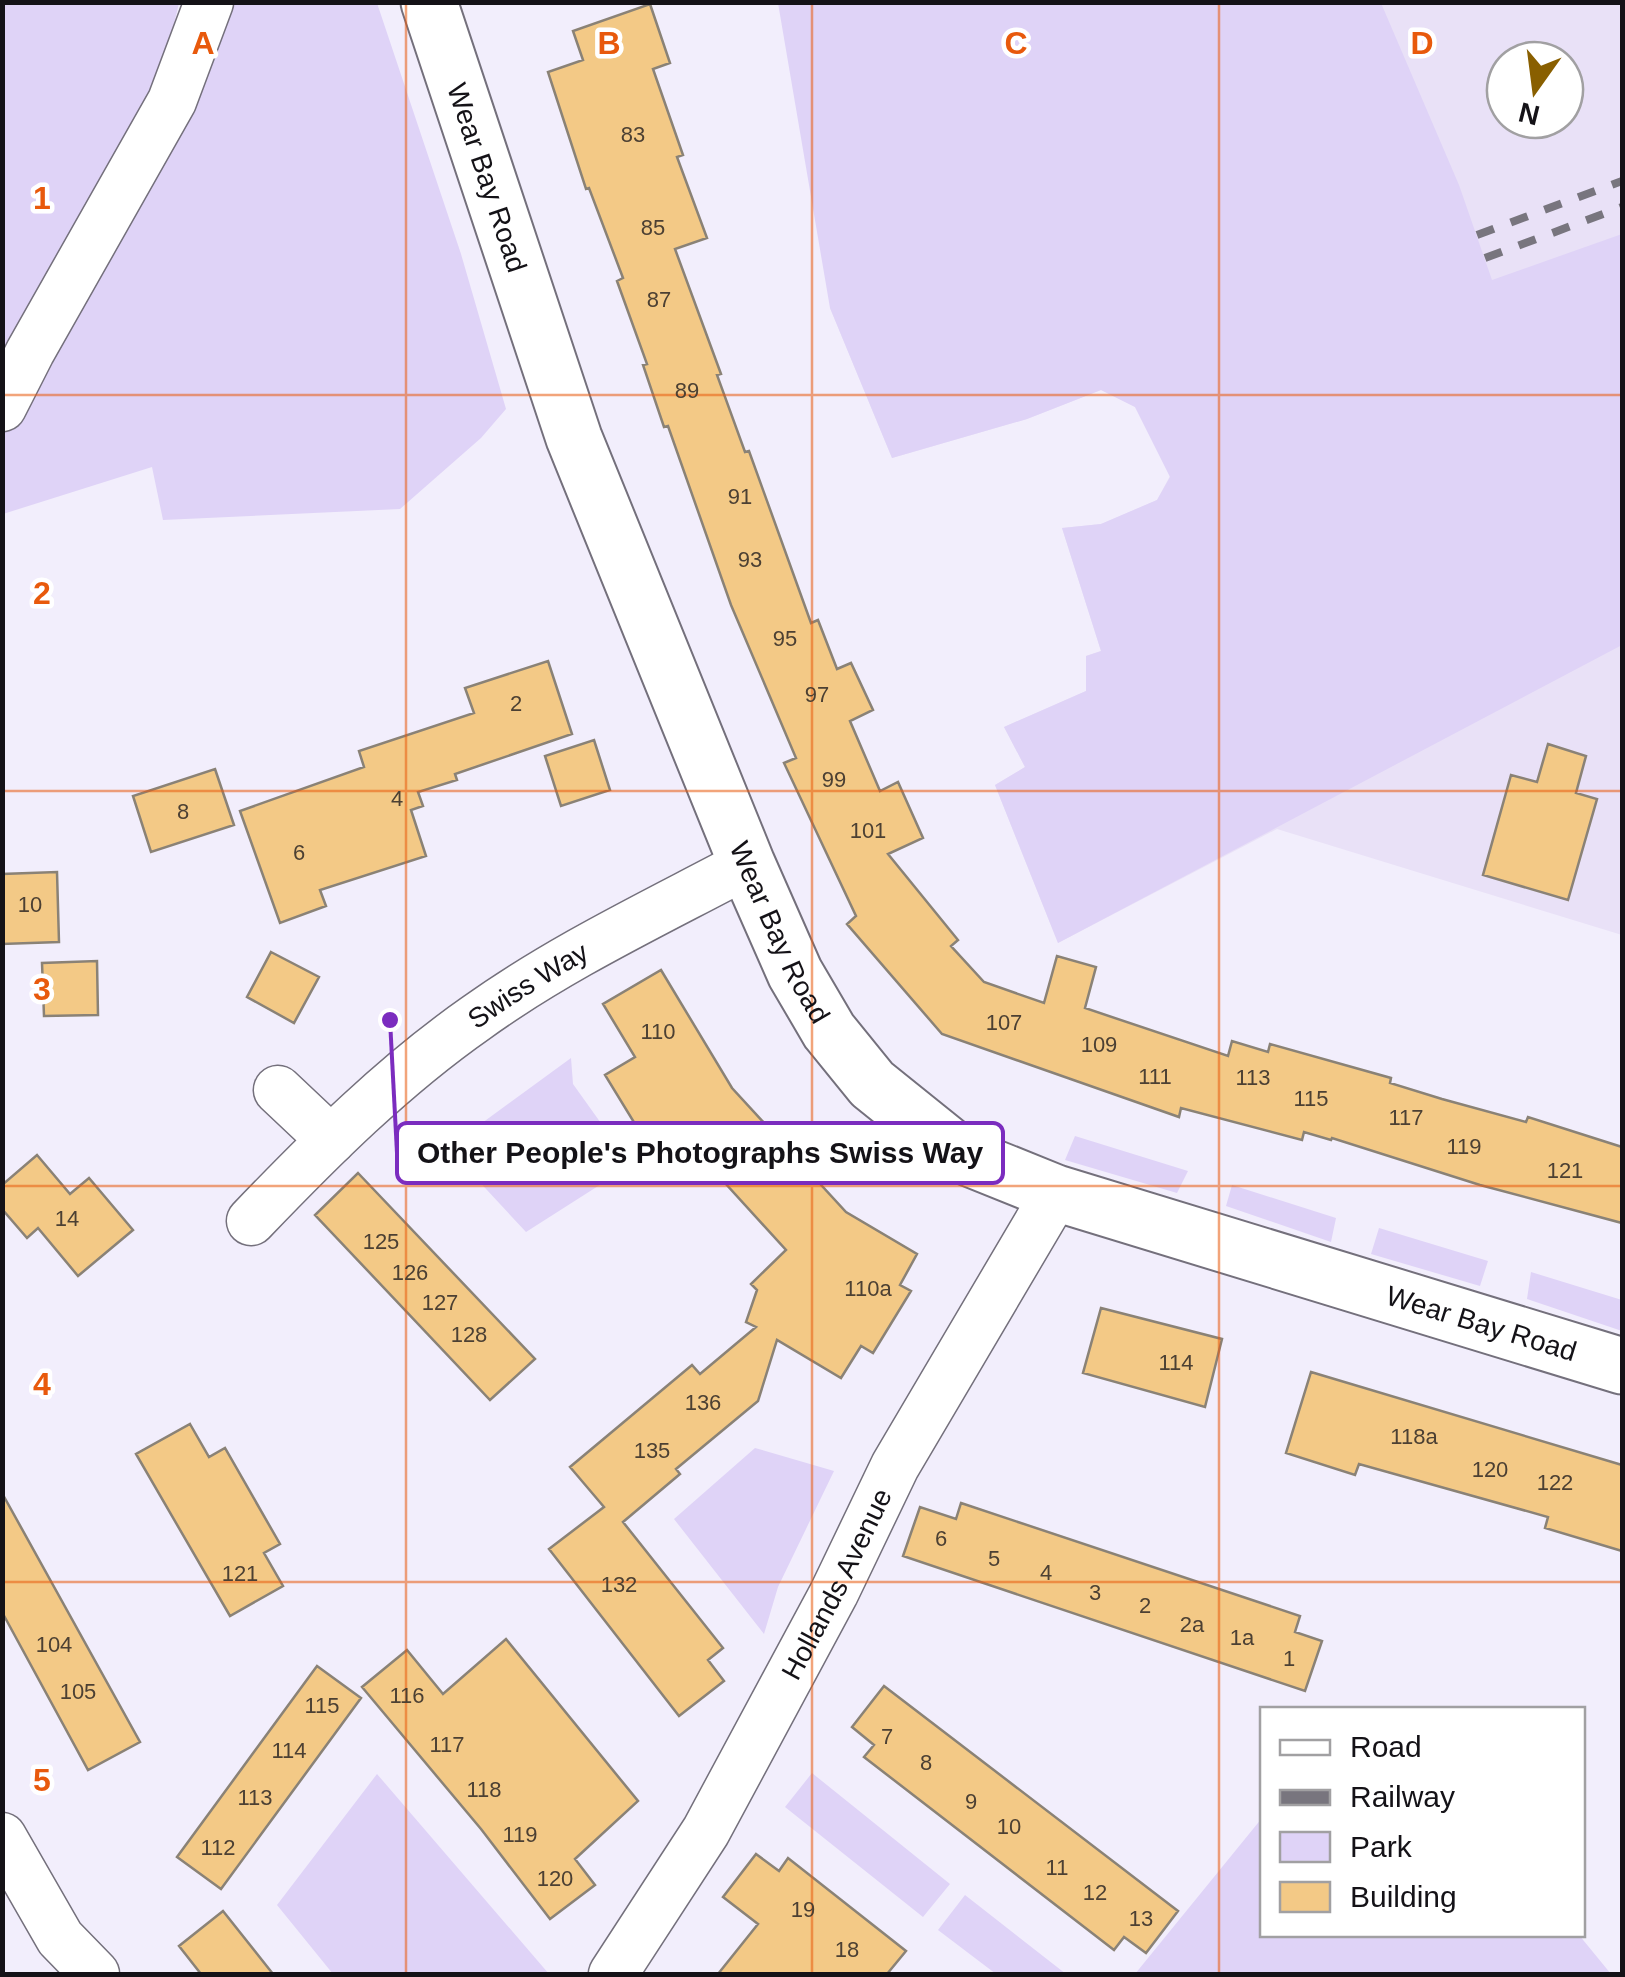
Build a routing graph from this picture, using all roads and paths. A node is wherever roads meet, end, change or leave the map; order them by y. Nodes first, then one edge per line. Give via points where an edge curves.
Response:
1 (209, 2) edge
2 (438, 4) edge
3 (2, 407) edge
4 (747, 864) junction
5 (278, 1090) dead end
6 (330, 1140) junction
7 (1056, 1193) junction
8 (251, 1221) dead end
9 (1622, 1366) edge
10 (2, 1837) edge
11 (95, 1974) edge
12 (613, 1974) edge

1 - 3 street via 172,101
2 - 4 street, Wear Bay Road via 574,438
4 - 6 street, Swiss Way via 598,941 478,1016
4 - 7 street, Wear Bay Road via 795,974 829,1032 872,1084 960,1154
5 - 6 street
6 - 8 street, Swiss Way
7 - 9 street, Wear Bay Road
7 - 12 street, Hollands Avenue via 895,1466 706,1831
10 - 11 street via 60,1938

